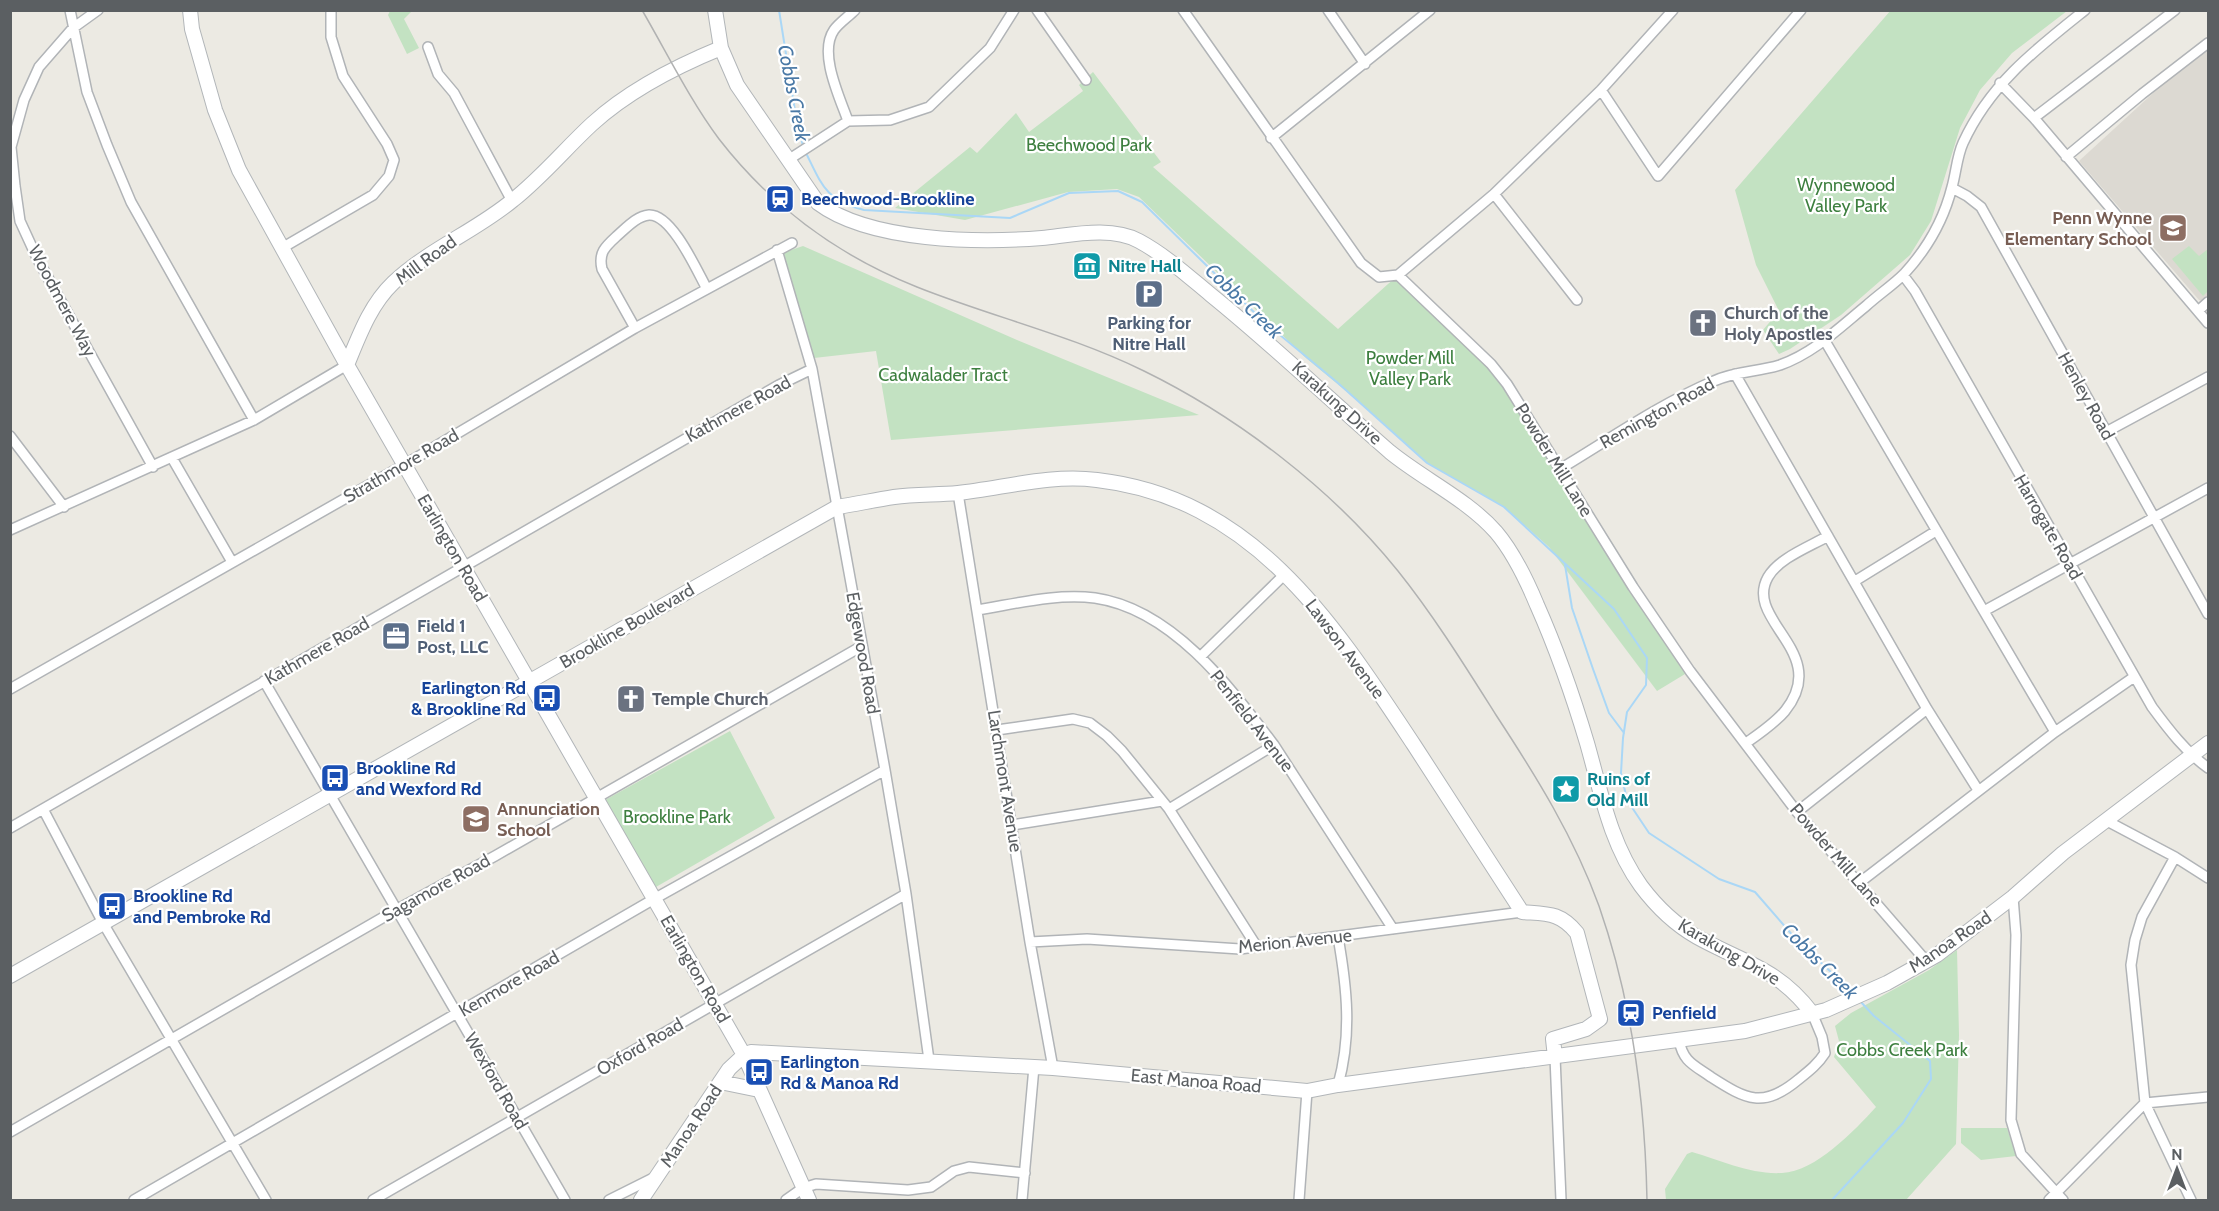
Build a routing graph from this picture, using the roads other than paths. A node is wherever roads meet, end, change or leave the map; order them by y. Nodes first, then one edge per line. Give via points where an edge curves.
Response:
1 (70, 10) edge
2 (98, 10) edge
3 (190, 10) edge
4 (331, 10) edge
5 (716, 10) edge
6 (855, 10) edge
7 (1014, 10) edge
8 (1037, 10) edge
9 (1183, 10) edge
10 (1328, 10) edge
11 (1430, 10) edge
12 (1672, 10) edge
13 (1801, 10) edge
14 (2085, 10) edge
15 (2175, 10) edge
16 (73, 28) junction
17 (2208, 43) edge
18 (428, 47) dead end
19 (721, 48) junction
20 (1365, 64) junction
21 (1086, 80) dead end
22 (2000, 83) junction
23 (1601, 90) junction
24 (2034, 118) junction
25 (848, 121) junction
26 (1271, 138) junction
27 (11, 147) edge
28 (2066, 157) junction
29 (791, 158) junction
30 (1952, 189) junction
31 (1494, 194) junction
32 (512, 201) junction
33 (792, 243) dead end
34 (282, 248) junction
35 (777, 250) junction
36 (1398, 275) junction
37 (1903, 275) junction
38 (707, 289) junction
39 (1577, 300) dead end
40 (2208, 302) edge
41 (2198, 310) junction
42 (2208, 323) edge
43 (635, 328) junction
44 (1825, 341) junction
45 (346, 365) junction
46 (812, 369) junction
47 (1735, 374) junction
48 (2208, 377) edge
49 (254, 420) junction
50 (2106, 432) junction
51 (10, 436) edge
52 (172, 458) junction
53 (404, 465) junction
54 (153, 467) junction
55 (1560, 469) junction
56 (2208, 488) edge
57 (958, 493) junction
58 (64, 507) junction
59 (837, 507) junction
60 (2155, 518) junction
61 (10, 530) edge
62 (1936, 531) junction
63 (1828, 536) junction
64 (232, 562) junction
65 (2069, 564) junction
66 (463, 567) junction
67 (1285, 574) junction
68 (1855, 581) junction
69 (2205, 601) edge
70 (977, 610) junction
71 (1984, 611) junction
72 (2208, 614) edge
73 (862, 646) junction
74 (1200, 657) junction
75 (2134, 677) junction
76 (264, 681) junction
77 (530, 682) junction
78 (10, 689) edge
79 (1928, 709) junction
80 (997, 730) junction
81 (2055, 732) junction
82 (1746, 743) junction
83 (2208, 743) edge
84 (1274, 745) junction
85 (2193, 756) junction
86 (2208, 768) edge
87 (885, 770) junction
88 (1978, 790) junction
89 (331, 796) junction
90 (595, 797) junction
91 (1166, 805) junction
92 (43, 809) junction
93 (1797, 812) junction
94 (2108, 821) junction
95 (1012, 825) junction
96 (10, 828) edge
97 (2175, 857) junction
98 (2208, 878) edge
99 (1859, 883) junction
100 (906, 894) junction
101 (2013, 897) junction
102 (654, 899) junction
103 (396, 910) junction
104 (1522, 912) junction
105 (104, 922) junction
106 (1393, 929) junction
107 (1338, 937) junction
108 (1030, 942) junction
109 (1257, 947) junction
110 (1927, 962) junction
111 (10, 976) edge
112 (715, 1004) junction
113 (1812, 1013) junction
114 (458, 1014) junction
115 (173, 1040) junction
116 (1679, 1040) junction
117 (1646, 1043) joint
118 (744, 1055) junction
119 (1555, 1057) junction
120 (929, 1060) junction
121 (1034, 1067) junction
122 (1053, 1068) junction
123 (720, 1082) junction
124 (1338, 1085) junction
125 (759, 1090) junction
126 (1307, 1091) junction
127 (2208, 1097) edge
128 (2145, 1103) junction
129 (518, 1118) junction
130 (10, 1132) edge
131 (233, 1144) junction
132 (1025, 1173) junction
133 (658, 1175) junction
134 (806, 1194) edge
135 (2056, 1198) edge
136 (134, 1200) edge
137 (266, 1200) edge
138 (373, 1200) edge
139 (565, 1200) edge
140 (609, 1200) edge
141 (641, 1200) edge
142 (786, 1200) edge
143 (1022, 1200) edge
144 (1299, 1200) edge
145 (1561, 1200) edge
146 (2190, 1200) edge

1 - 16 street
2 - 16 street, Woodmere Way
3 - 34 street, Earlington Road via 215,111 240,170
4 - 34 street via 331,37 343,76 394,160 389,176 373,195
5 - 19 street, Karakung Drive
6 - 25 street via 833,31 828,50 831,72
7 - 25 street via 990,48 929,107 891,120
8 - 21 street
9 - 26 street
10 - 20 street
11 - 20 street
12 - 23 street
13 - 23 street via 1658,176
14 - 22 street, Remington Road
15 - 24 street
16 - 27 street, Woodmere Way via 39,67 24,100
16 - 49 street via 87,92 131,202
17 - 28 street
18 - 32 street via 438,74 454,93
19 - 29 street, Karakung Drive via 737,85
19 - 32 street, Mill Road via 689,61 616,106
20 - 26 street
22 - 24 street
22 - 30 street, Remington Road via 1962,144
23 - 31 street
24 - 28 street
25 - 29 street
26 - 36 street via 1361,263 1379,277
27 - 54 street, Woodmere Way via 20,221
28 - 41 street
29 - 113 street, Karakung Drive via 818,203 848,220 888,230 945,239 1013,240 1105,232 1134,238 1261,334 1393,454 1497,533 1536,601 1561,662 1608,819 1640,885 1678,924 1773,975
30 - 37 street, Remington Road via 1939,224
30 - 50 street, Henley Road via 1981,207
31 - 36 street
31 - 39 street
32 - 45 street, Mill Road via 393,283 374,305
33 - 35 street, Strathmore Road
34 - 45 street, Earlington Road
35 - 38 street, Strathmore Road
35 - 46 street, Edgewood Road
36 - 55 street, Powder Mill Lane via 1491,364
37 - 44 street, Remington Road
37 - 65 street, Harrogate Road
38 - 43 street, Strathmore Road
38 - 43 street via 673,230 659,217 648,215 634,221 604,247 600,259
40 - 41 street
41 - 42 street
43 - 53 street, Strathmore Road
44 - 47 street, Remington Road via 1780,364
44 - 62 street
45 - 49 street
45 - 53 street, Earlington Road
46 - 59 street, Edgewood Road
46 - 66 street, Kathmere Road
47 - 55 street, Remington Road via 1680,397
47 - 63 street
48 - 50 street
49 - 52 street
50 - 60 street, Henley Road
51 - 58 street
52 - 54 street
52 - 64 street
53 - 64 street, Strathmore Road
53 - 66 street, Earlington Road
54 - 58 street
55 - 82 street, Powder Mill Lane via 1690,671
56 - 60 street
57 - 59 street, Lawson Avenue via 896,497
57 - 67 street, Lawson Avenue via 1057,478 1124,484 1158,493 1207,514 1238,533
57 - 70 street, Larchmont Avenue
58 - 61 street
59 - 73 street, Edgewood Road
59 - 77 street, Brookline Boulevard
60 - 65 street
60 - 69 street, Henley Road
62 - 68 street
62 - 71 street
63 - 68 street
63 - 82 street via 1781,564 1767,580 1765,606 1792,649 1798,679 1784,713
64 - 78 street, Strathmore Road
65 - 71 street
65 - 75 street, Harrogate Road
66 - 76 street, Kathmere Road
66 - 77 street, Earlington Road
67 - 74 street
67 - 104 street, Lawson Avenue via 1330,623 1369,677
68 - 79 street
69 - 72 street, Henley Road
70 - 74 street, Penfield Avenue via 1040,600 1095,598 1142,613
70 - 80 street, Larchmont Avenue
71 - 81 street
73 - 87 street, Edgewood Road
73 - 90 street, Sagamore Road
74 - 84 street, Penfield Avenue
75 - 81 street
75 - 85 street, Harrogate Road via 2170,732
76 - 89 street, Wexford Road
76 - 92 street, Kathmere Road
77 - 89 street, Brookline Boulevard
77 - 90 street, Earlington Road
79 - 88 street
79 - 93 street
80 - 91 street via 1073,719 1090,723 1122,752
80 - 95 street, Larchmont Avenue
81 - 88 street
82 - 93 street, Powder Mill Lane
83 - 85 street, Manoa Road
84 - 91 street
84 - 106 street, Penfield Avenue
85 - 86 street, Harrogate Road
85 - 94 street, Manoa Road
87 - 100 street, Edgewood Road
87 - 102 street, Kenmore Road
88 - 99 street
89 - 103 street, Wexford Road
89 - 105 street, Brookline Boulevard
90 - 102 street, Earlington Road
90 - 103 street, Sagamore Road
91 - 95 street
91 - 109 street
92 - 96 street, Kathmere Road
92 - 105 street
93 - 99 street, Powder Mill Lane
94 - 97 street
94 - 101 street, Manoa Road
95 - 108 street, Larchmont Avenue
97 - 98 street
97 - 128 street via 2142,917 2134,940 2131,965
99 - 110 street, Powder Mill Lane
100 - 112 street, Oxford Road
100 - 120 street, Edgewood Road
101 - 110 street, Manoa Road
101 - 135 street via 2016,935 2011,1120 2021,1154
102 - 112 street, Earlington Road
102 - 114 street, Kenmore Road
103 - 114 street, Wexford Road
103 - 115 street, Sagamore Road
104 - 106 street, Merion Avenue
104 - 119 street via 1553,914 1568,921 1577,933 1599,1014 1600,1019 1586,1029 1553,1039
105 - 111 street, Brookline Boulevard
105 - 115 street
106 - 107 street, Merion Avenue
107 - 109 street, Merion Avenue
107 - 124 street via 1347,985 1348,1028
108 - 109 street, Merion Avenue via 1087,939
108 - 122 street, Larchmont Avenue
110 - 113 street, Manoa Road via 1865,993
112 - 118 street, Earlington Road
112 - 129 street, Oxford Road
113 - 116 street, Manoa Road via 1745,1031
113 - 116 street via 1825,1053 1779,1094 1755,1098 1729,1089 1690,1063 1683,1056
114 - 129 street, Wexford Road
114 - 131 street, Kenmore Road
115 - 130 street, Sagamore Road
115 - 131 street
116 - 117 street, Manoa Road
117 - 119 street, East Manoa Road
118 - 120 street, East Manoa Road via 759,1051
118 - 123 street, Manoa Road
118 - 125 street, Earlington Road
119 - 124 street, East Manoa Road
119 - 145 street
120 - 121 street, East Manoa Road
121 - 122 street, East Manoa Road
121 - 132 street
122 - 126 street, East Manoa Road
123 - 125 street
123 - 133 street, Manoa Road
124 - 126 street, East Manoa Road
125 - 134 street, Earlington Road
126 - 144 street
127 - 128 street
128 - 135 street
128 - 146 street
129 - 138 street, Oxford Road
129 - 139 street, Wexford Road
131 - 136 street, Kenmore Road
131 - 137 street
132 - 134 street via 969,1167 920,1189 816,1184
132 - 143 street
133 - 140 street
133 - 141 street, Manoa Road
134 - 142 street

